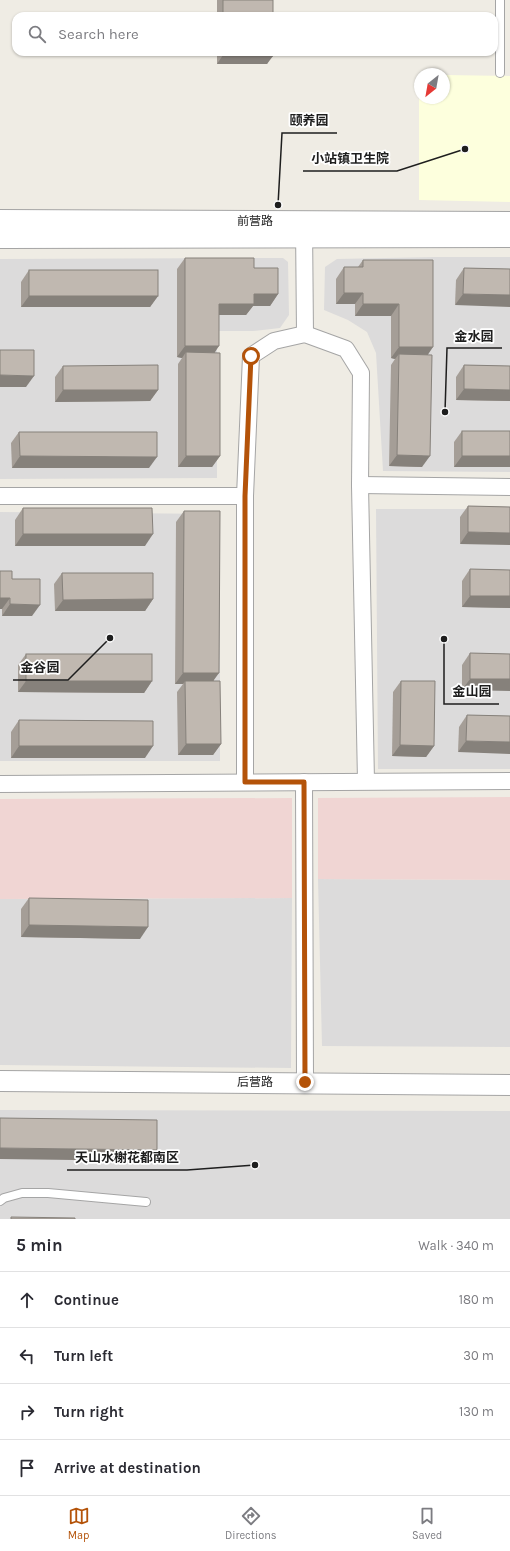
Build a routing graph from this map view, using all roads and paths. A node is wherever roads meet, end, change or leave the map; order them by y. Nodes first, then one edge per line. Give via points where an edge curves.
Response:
1 (500, 0) edge
2 (500, 73) dead end
3 (0, 220) edge
4 (510, 222) edge
5 (304, 230) junction
6 (0, 238) edge
7 (510, 238) edge
8 (305, 334) junction
9 (360, 485) junction
10 (510, 487) edge
11 (0, 496) edge
12 (245, 496) junction
13 (510, 780) edge
14 (366, 781) junction
15 (245, 782) junction
16 (304, 782) junction
17 (0, 784) edge
18 (0, 1081) edge
19 (305, 1082) junction
20 (510, 1085) edge
21 (0, 1202) edge
22 (146, 1202) dead end

1 - 2 lane
3 - 5 street, 前营路
4 - 5 street, 前营路
5 - 6 street, 前营路
5 - 7 street, 前营路
5 - 8 street
8 - 9 street via 346,349 361,373
8 - 12 street via 274,341 251,356
9 - 10 street
9 - 14 street
11 - 12 street
12 - 15 street
13 - 14 street
14 - 16 street
15 - 16 street
15 - 17 street
16 - 19 street
18 - 19 street, 后营路
19 - 20 street, 后营路
21 - 22 lane via 4,1198 22,1193

